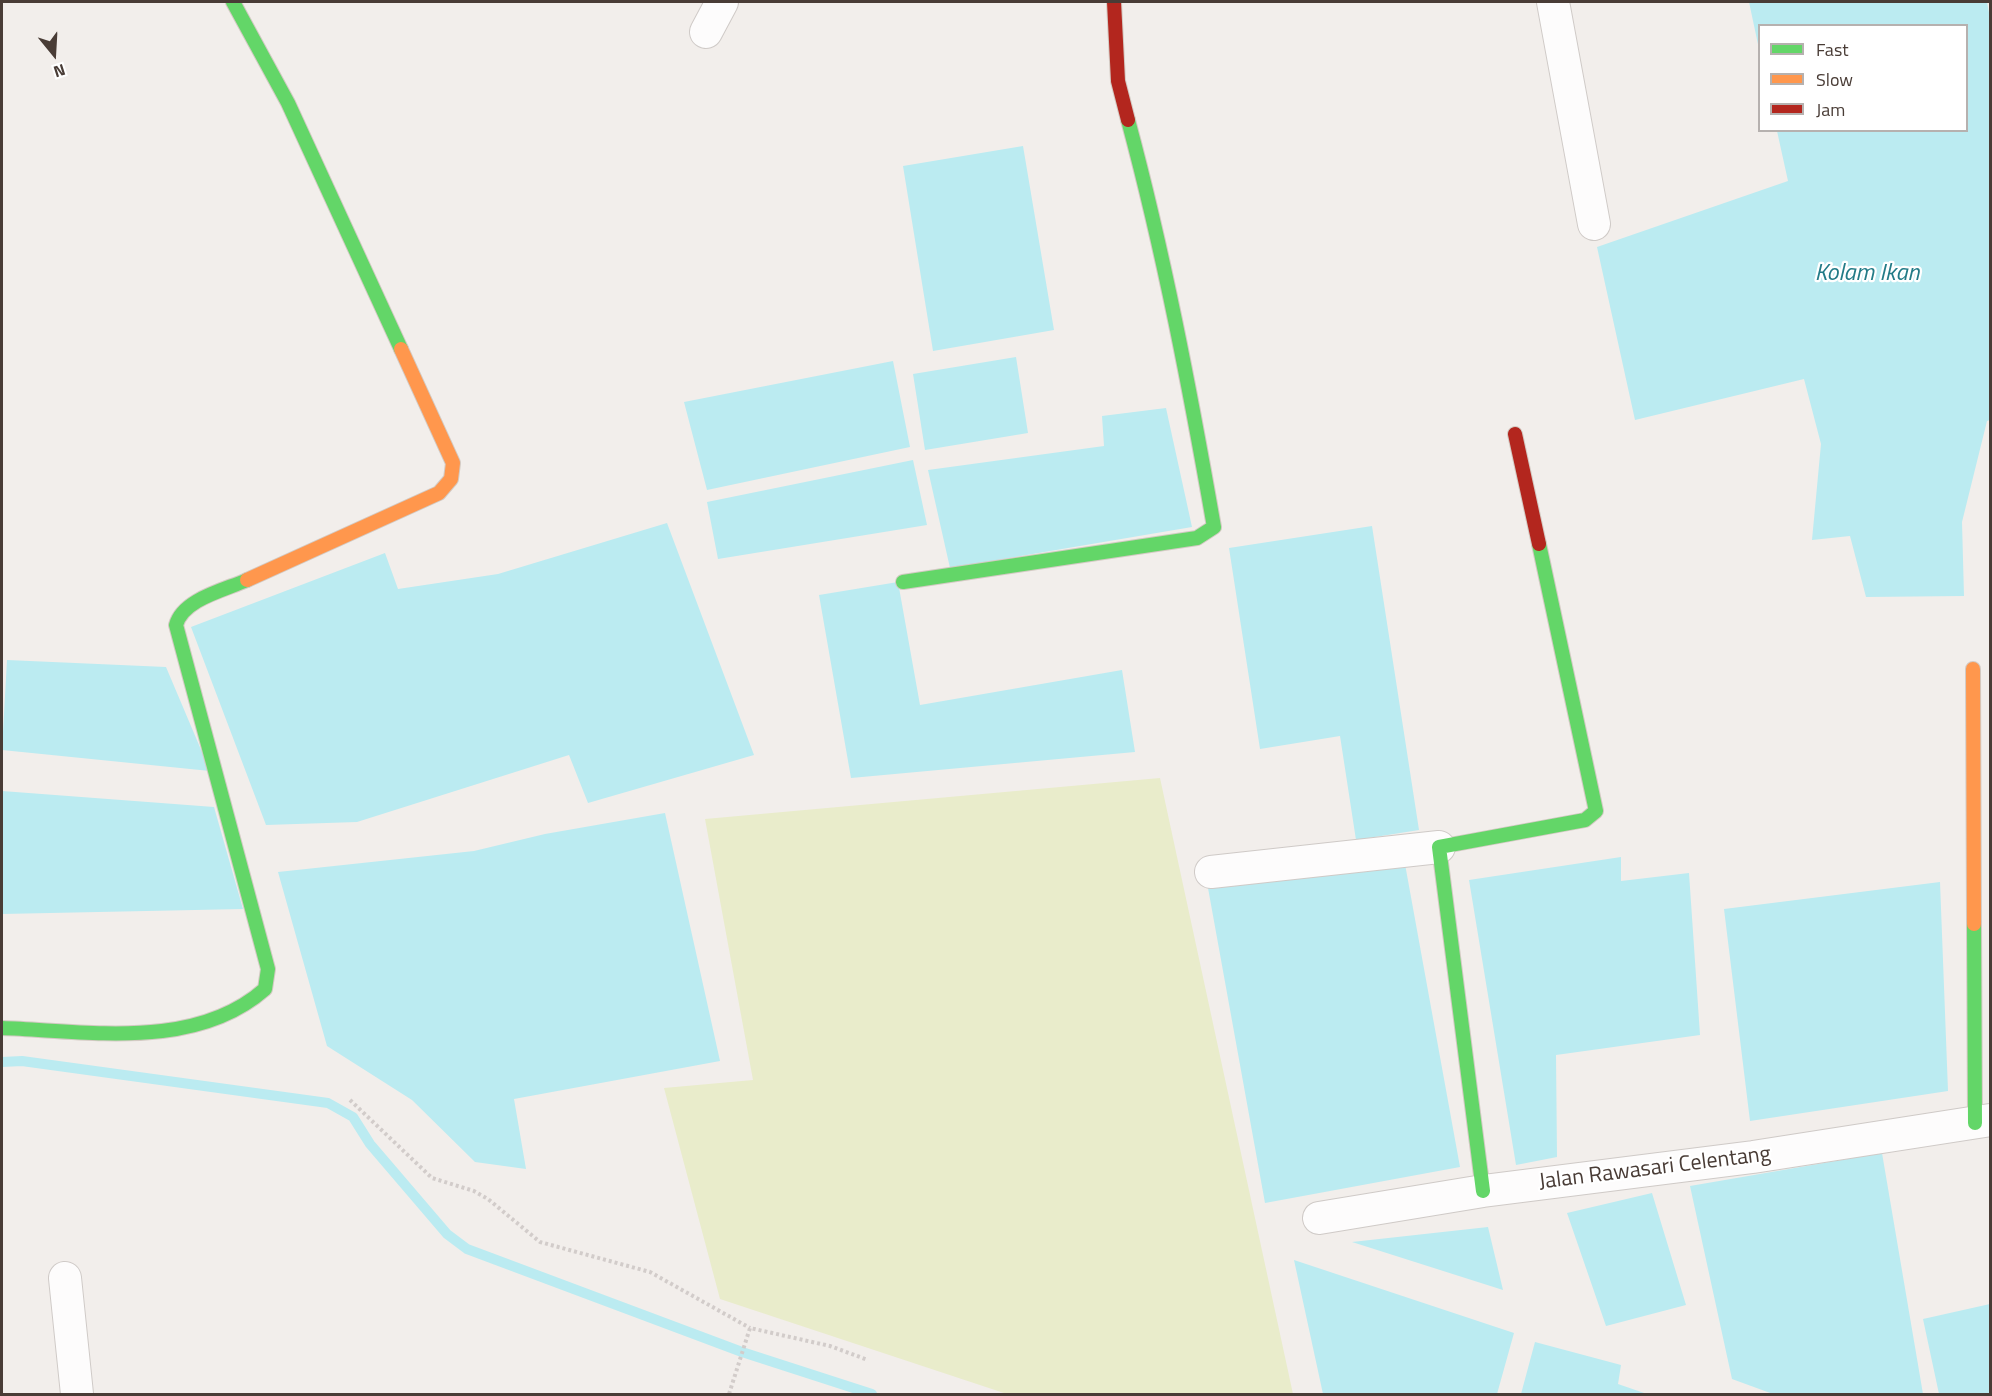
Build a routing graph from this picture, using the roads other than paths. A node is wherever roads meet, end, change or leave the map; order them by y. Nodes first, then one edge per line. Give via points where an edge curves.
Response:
1 (233, 2) edge
2 (722, 2) edge
3 (1114, 2) edge
4 (1553, 2) edge
5 (706, 32) dead end
6 (1594, 224) dead end
7 (1515, 434) dead end
8 (903, 582) dead end
9 (1973, 669) dead end
10 (1983, 772) edge
11 (1439, 848) junction
12 (1210, 872) dead end
13 (2, 1028) edge
14 (1983, 1122) edge
15 (1483, 1191) junction
16 (1319, 1218) dead end
17 (64, 1278) dead end
18 (77, 1395) edge

1 - 13 street via 288,103 438,430 453,463 451,479 439,493 178,614 176,626 268,969 265,989 248,1004 218,1018 162,1033
2 - 5 street
3 - 8 street via 1118,81 1152,209 1188,376 1214,527 1197,537
4 - 6 street
7 - 11 street via 1596,811 1585,820
9 - 10 street
10 - 14 street
11 - 12 street
11 - 15 street
14 - 15 street, Jalan Rawasari Celentang via 1634,1174
15 - 16 street, Jalan Rawasari Celentang
17 - 18 street

